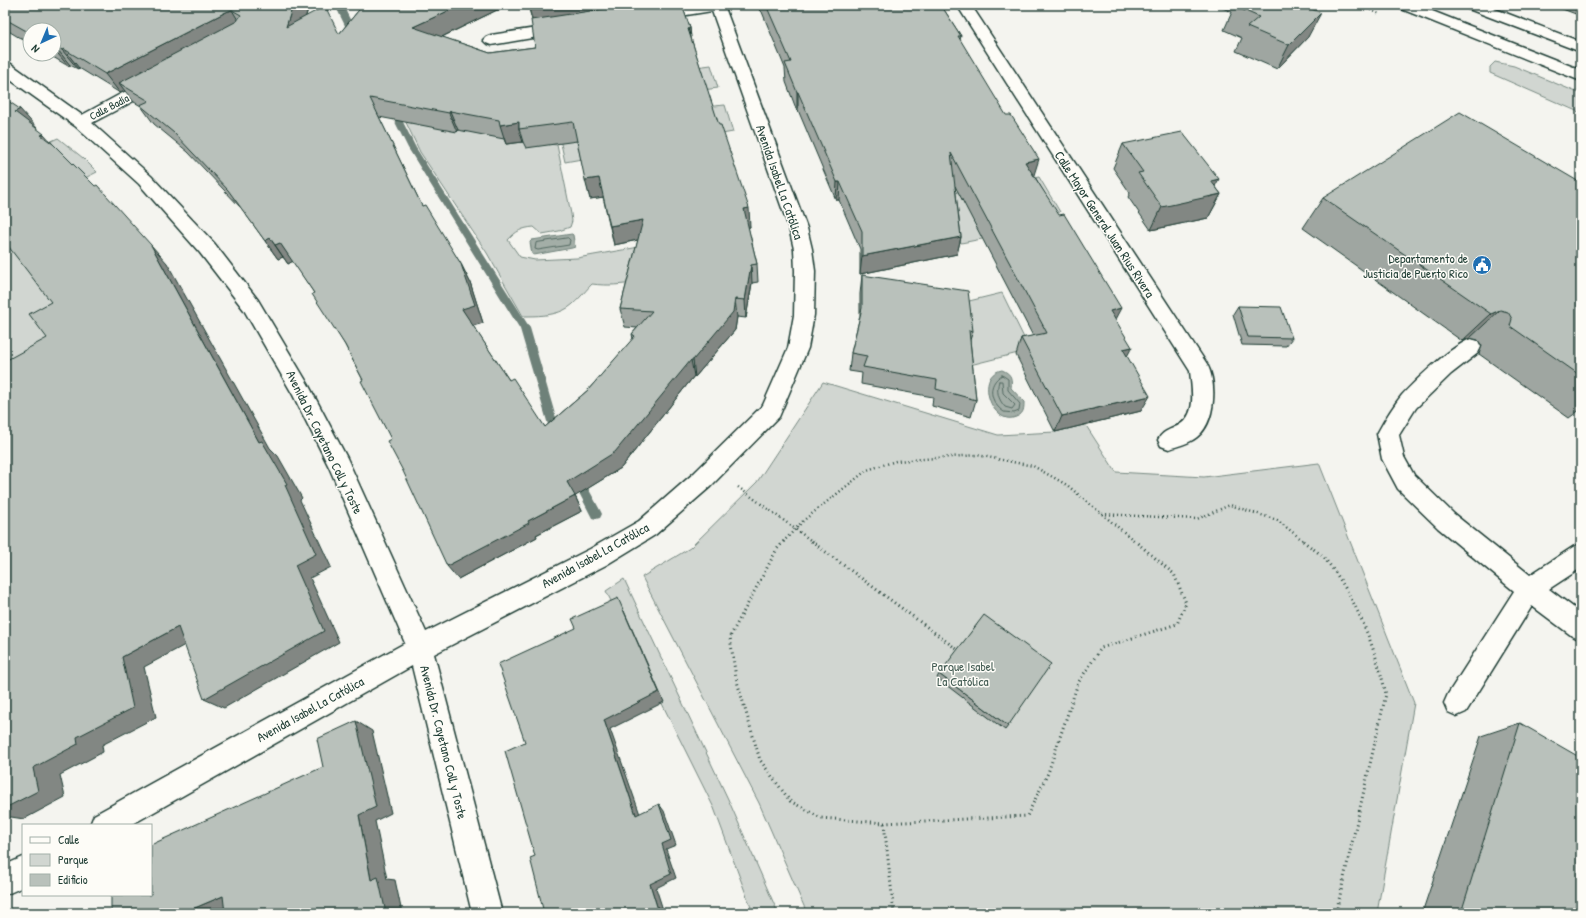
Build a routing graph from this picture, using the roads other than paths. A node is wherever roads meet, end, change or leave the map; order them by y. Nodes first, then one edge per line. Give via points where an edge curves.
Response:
1 (717, 5) edge
2 (964, 5) edge
3 (1404, 5) edge
4 (1471, 5) edge
5 (639, 17) edge
6 (577, 27) edge
7 (491, 40) dead end
8 (1581, 47) edge
9 (5, 68) edge
10 (169, 76) edge
11 (1581, 76) edge
12 (81, 122) junction
13 (1470, 347) dead end
14 (1169, 440) dead end
15 (1581, 555) edge
16 (1529, 589) junction
17 (1581, 628) edge
18 (420, 648) junction
19 (1457, 703) dead end
20 (106, 824) edge
21 (22, 872) edge
22 (5, 881) edge
23 (487, 913) edge

1 - 5 main road
1 - 18 main road, Avenida Isabel La Católica via 798,228 803,249 804,315 798,348 771,411 714,469 647,528 598,557
2 - 14 main road, Calle Mayor General Juan Rius Rivera via 1200,370 1203,402 1199,417 1190,430
3 - 11 main road
4 - 8 main road
6 - 7 main road
9 - 12 main road, Avenida Dr. Cayetano Coll y Toste
10 - 12 main road, Calle Badía
12 - 18 main road, Avenida Dr. Cayetano Coll y Toste via 145,180 207,248 251,305 301,390 340,466
13 - 16 main road via 1409,402 1388,434 1393,459 1406,482 1446,522
15 - 16 main road
16 - 17 main road
16 - 19 main road
18 - 20 main road, Avenida Isabel La Católica
18 - 23 main road, Avenida Dr. Cayetano Coll y Toste
21 - 22 main road

